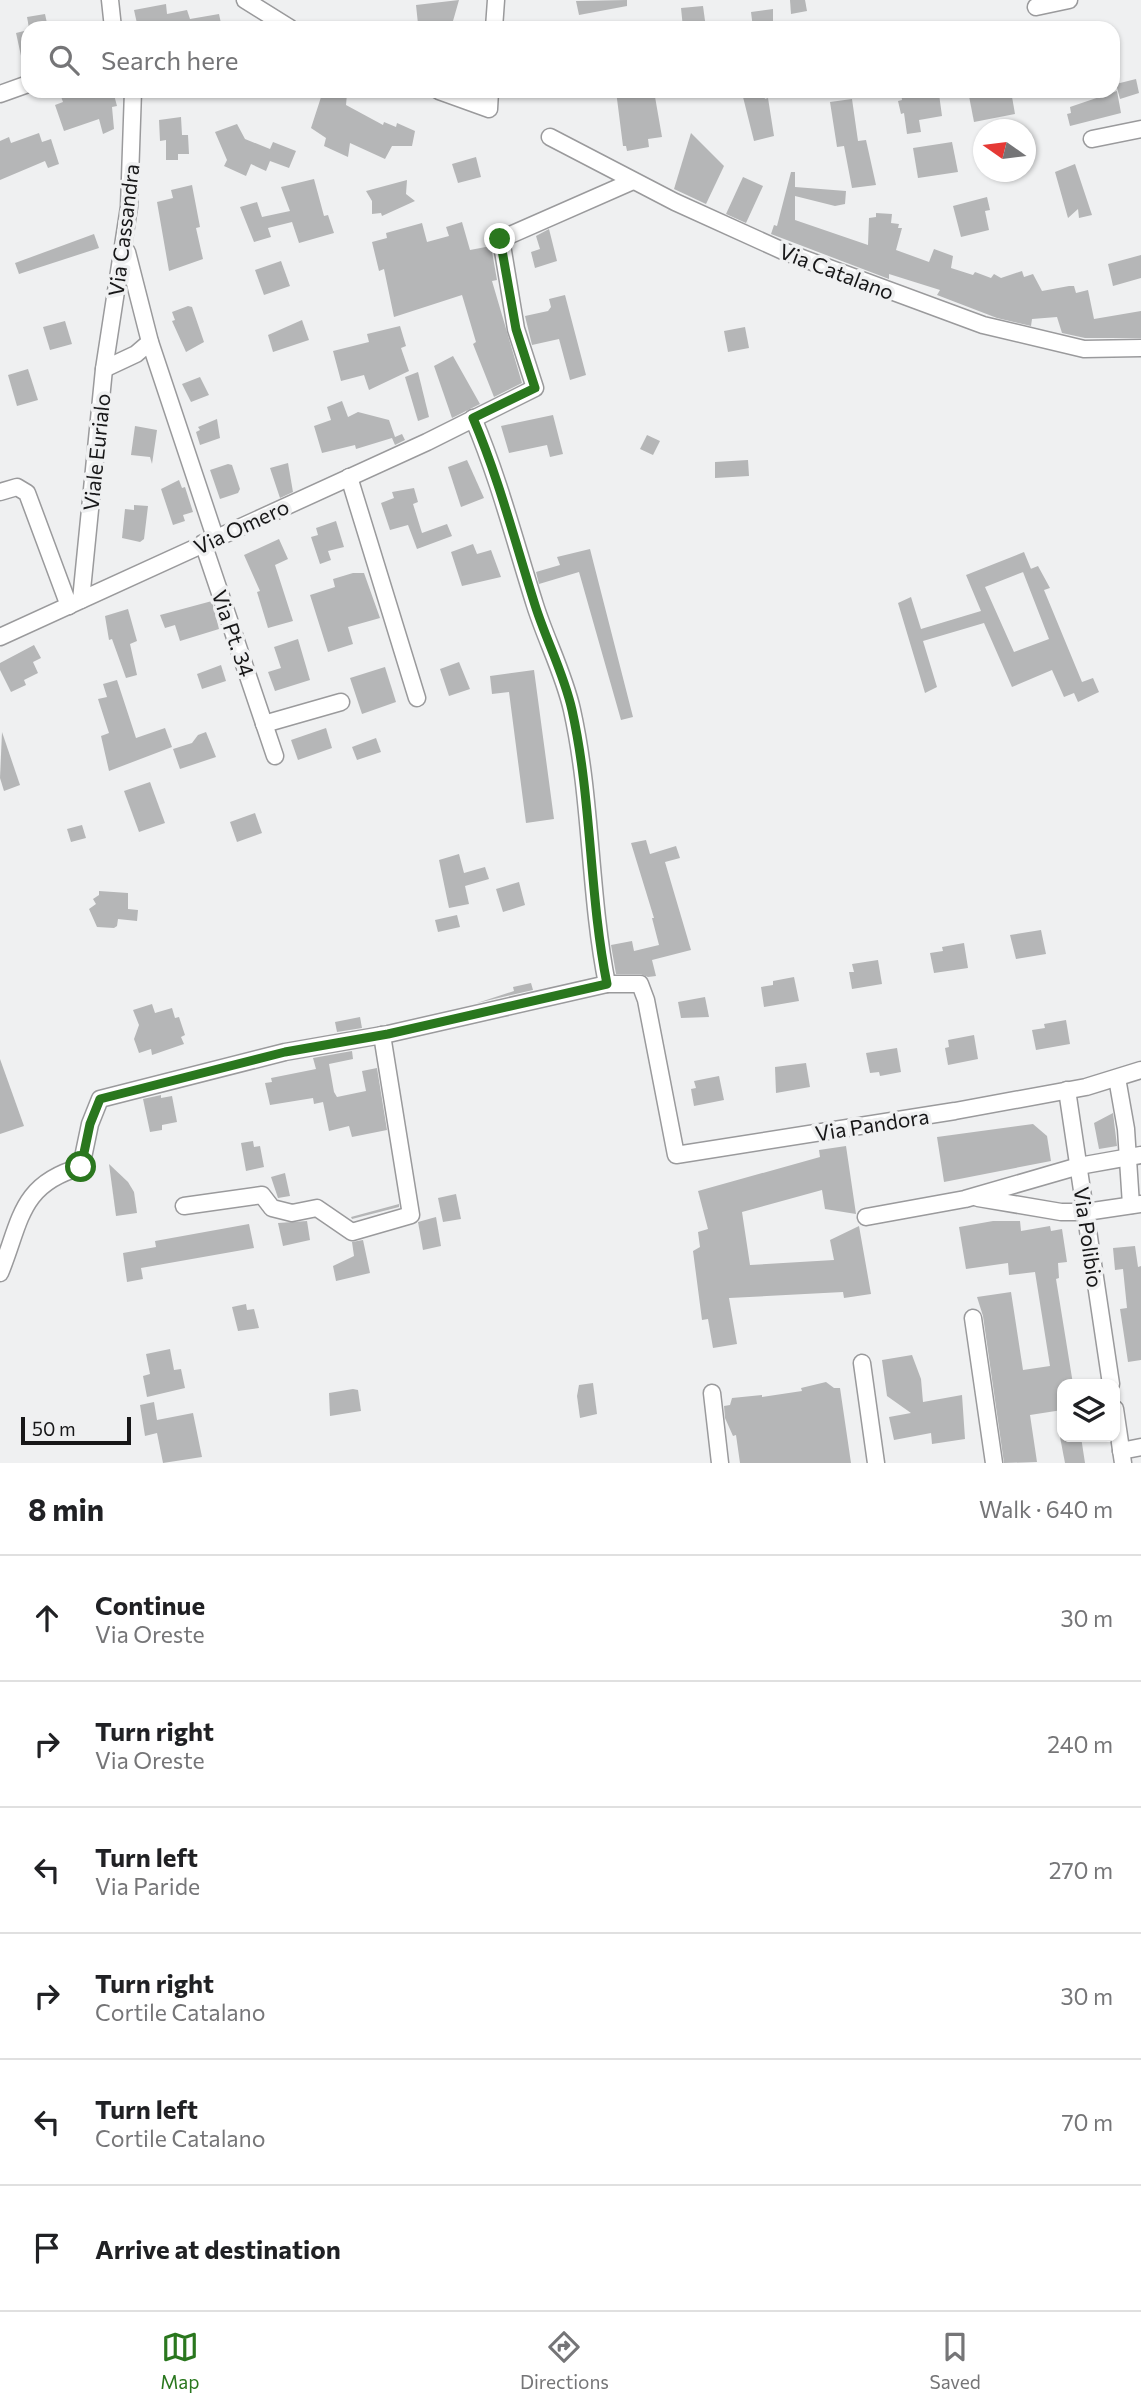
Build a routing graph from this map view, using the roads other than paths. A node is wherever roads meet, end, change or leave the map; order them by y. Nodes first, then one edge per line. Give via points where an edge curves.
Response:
1 (110, 0) edge
2 (496, 0) edge
3 (1069, 0) edge
4 (250, 1) edge
5 (1036, 7) dead end
6 (112, 21) edge
7 (274, 21) edge
8 (494, 21) edge
9 (21, 86) edge
10 (0, 94) edge
11 (133, 98) edge
12 (458, 98) edge
13 (490, 98) edge
14 (1141, 129) edge
15 (550, 137) dead end
16 (1092, 139) dead end
17 (634, 181) junction
18 (129, 207) junction
19 (149, 342) junction
20 (1141, 348) edge
21 (104, 369) junction
22 (477, 416) junction
23 (349, 477) junction
24 (0, 492) edge
25 (209, 540) junction
26 (75, 603) junction
27 (0, 637) edge
28 (417, 698) dead end
29 (341, 702) dead end
30 (264, 724) junction
31 (275, 756) dead end
32 (607, 984) junction
33 (382, 1035) junction
34 (1141, 1070) edge
35 (1117, 1078) junction
36 (1067, 1090) junction
37 (1134, 1156) edge
38 (1079, 1166) junction
39 (965, 1199) junction
40 (1136, 1204) edge
41 (184, 1206) dead end
42 (1086, 1212) junction
43 (866, 1217) dead end
44 (0, 1273) edge
45 (973, 1318) dead end
46 (862, 1363) dead end
47 (1110, 1379) edge
48 (712, 1393) dead end
49 (1141, 1447) edge
50 (1122, 1457) edge
51 (720, 1463) edge
52 (876, 1463) edge
53 (994, 1463) edge

1 - 6 street
2 - 8 street
3 - 5 street
4 - 7 street
9 - 10 street
11 - 18 street, Via Cassandra
12 - 13 street via 489,109
14 - 16 street
15 - 17 street, Via Catalano
17 - 20 street, Via Catalano via 783,251 982,325 1084,349
17 - 22 street, Via Omero via 500,239 516,329 535,388
18 - 19 street via 127,259
18 - 21 street, Via Cassandra
19 - 21 street, Viale Eurialo via 136,354
19 - 25 street
21 - 26 street, Viale Eurialo
22 - 23 street, Via Omero
22 - 32 street via 572,709
23 - 25 street, Via Omero
23 - 28 street
24 - 26 street via 17,487 27,493
25 - 26 street, Via Omero
25 - 30 street, Via Pt. 34
26 - 27 street, Via Omero
29 - 30 street
30 - 31 street, Via Pt. 34
32 - 33 street
32 - 36 street, Via Pandora via 640,984 676,1155
33 - 41 street via 411,1215 352,1232 317,1208 292,1213 272,1209 262,1195
33 - 44 street via 285,1052 100,1099 81,1167 58,1173 38,1187 19,1215
34 - 35 street, Via Pandora
35 - 36 street, Via Pandora
35 - 37 street
36 - 38 street, Via Polibio
37 - 38 street
37 - 40 street
38 - 39 street
38 - 42 street, Via Polibio
39 - 42 street
39 - 43 street
40 - 42 street
42 - 47 street, Via Polibio
45 - 53 street
46 - 52 street
48 - 51 street
49 - 50 street

